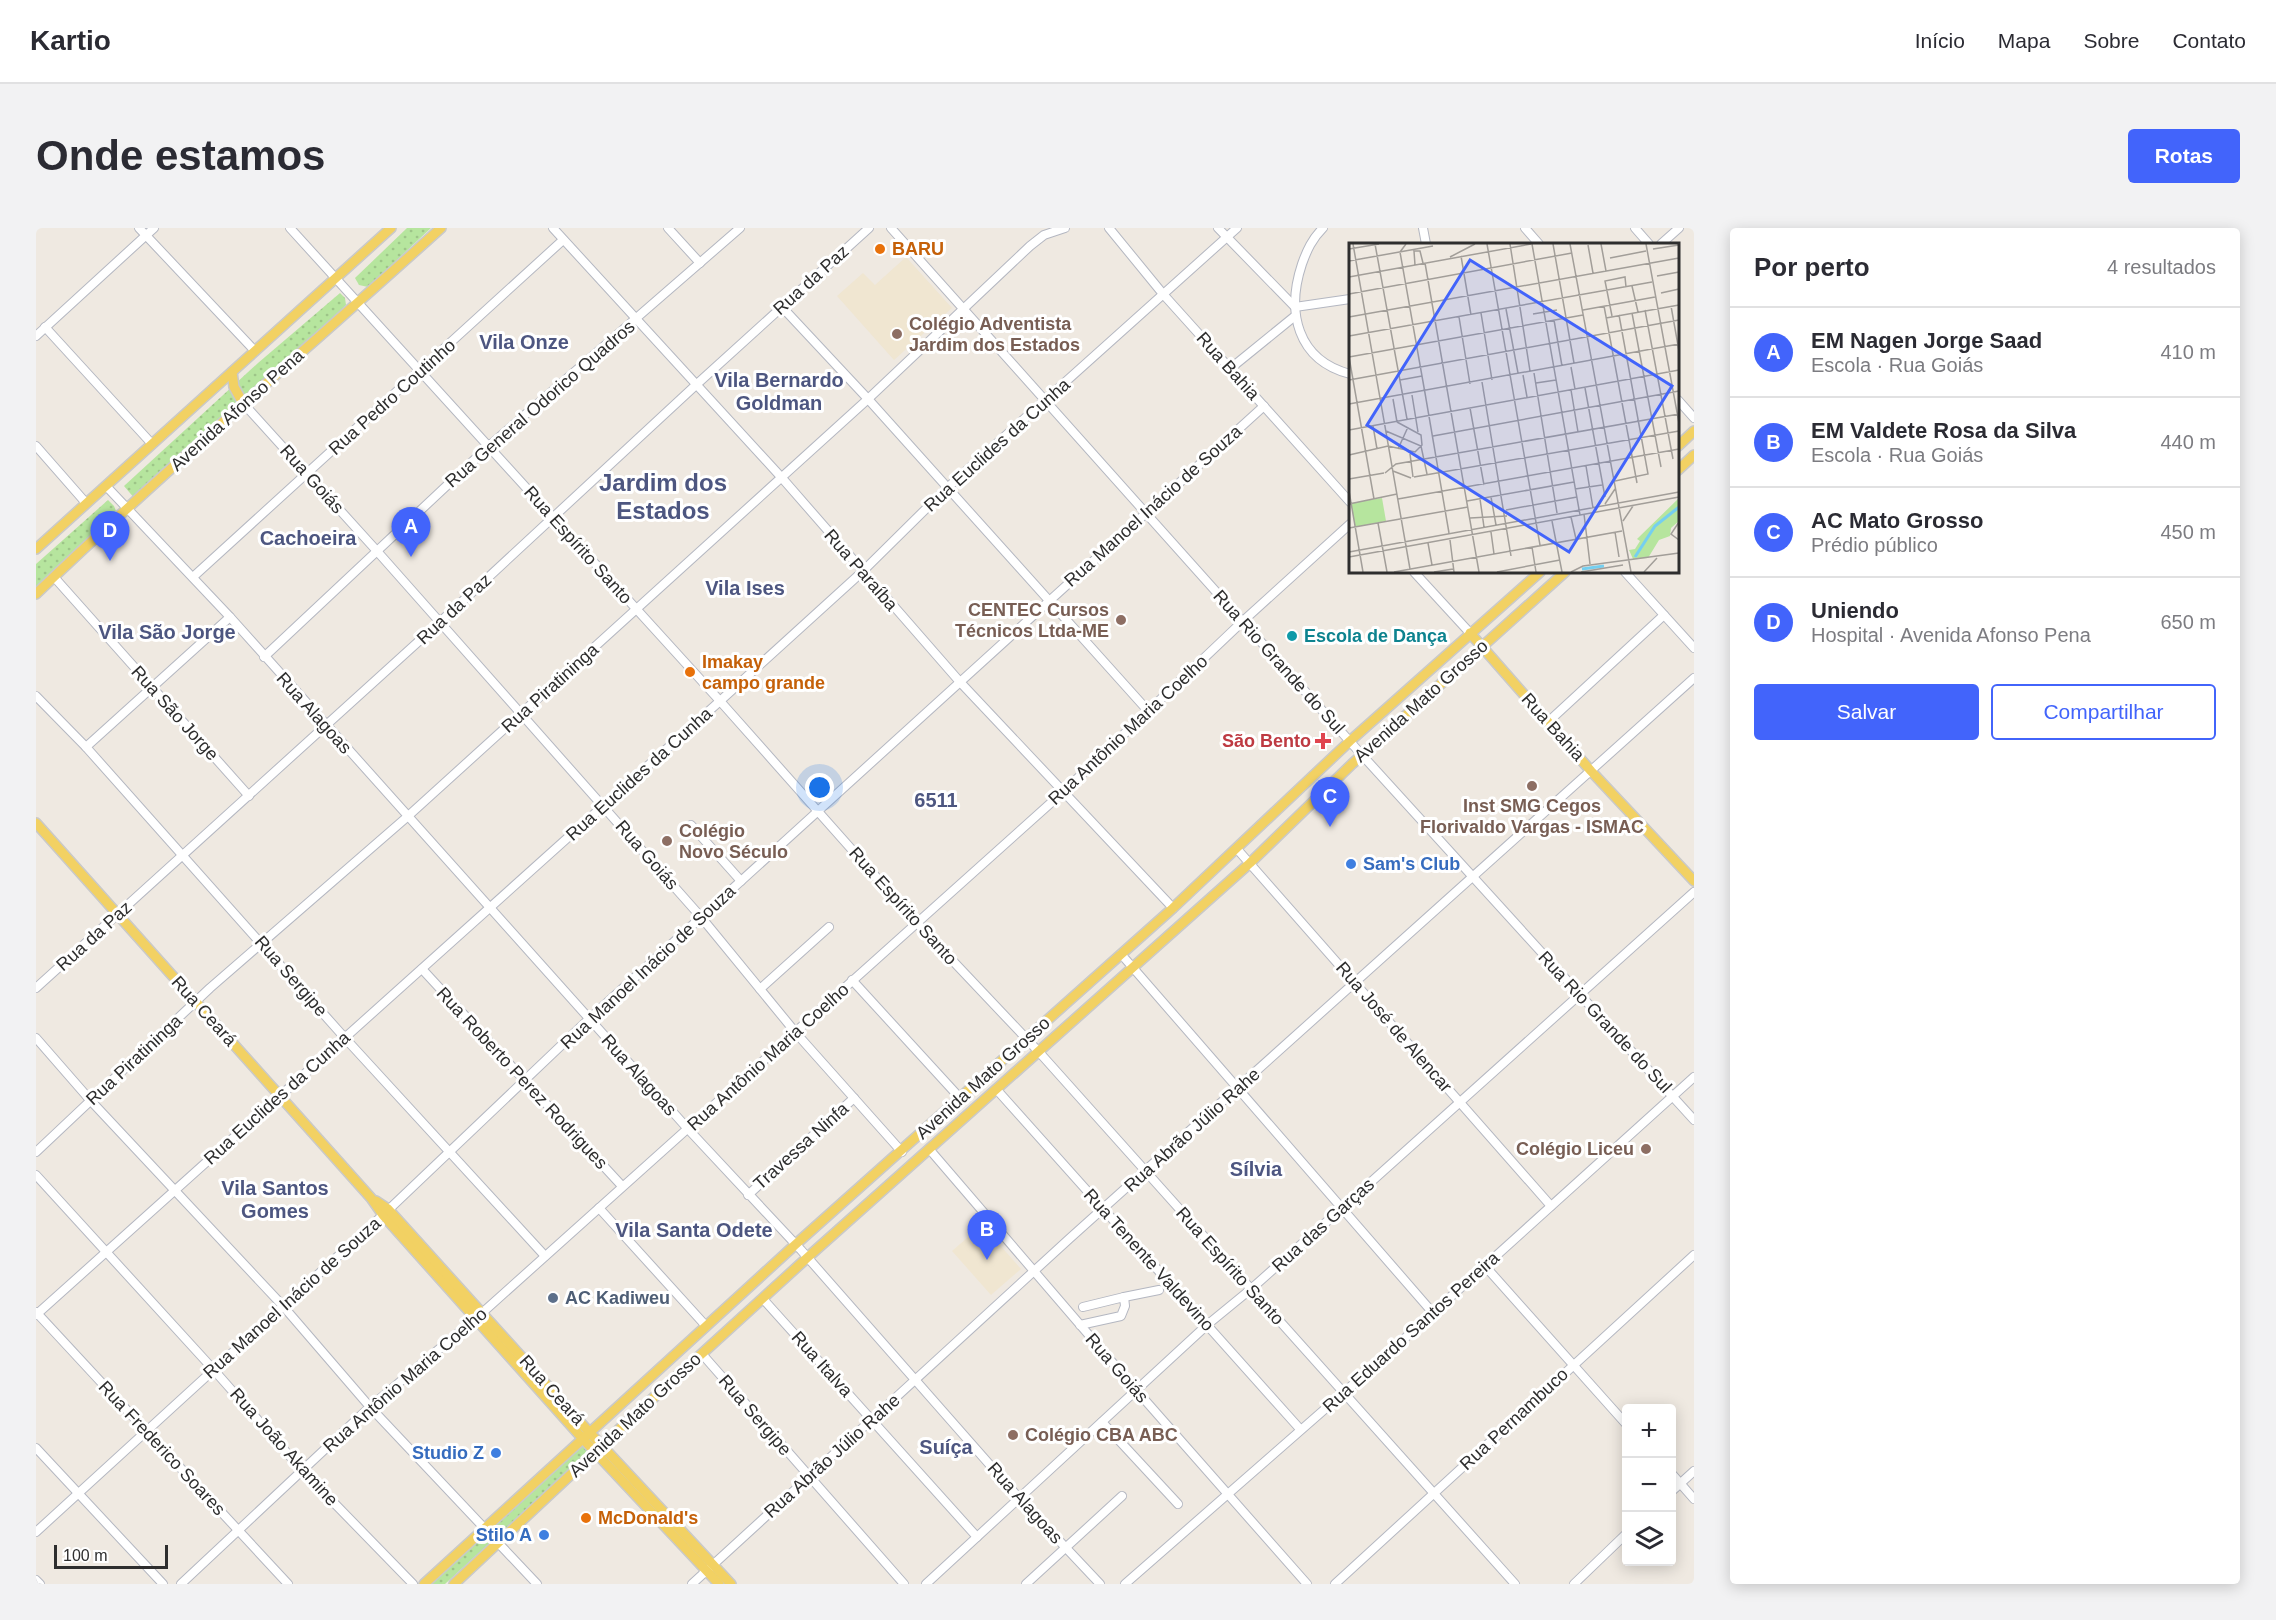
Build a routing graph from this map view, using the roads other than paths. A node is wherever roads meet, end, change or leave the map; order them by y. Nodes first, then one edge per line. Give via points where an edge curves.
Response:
1 (140, 228) edge
2 (154, 228) edge
3 (290, 228) edge
4 (391, 228) edge
5 (441, 228) edge
6 (553, 228) edge
7 (668, 228) edge
8 (740, 228) edge
9 (869, 228) edge
10 (891, 228) edge
11 (1065, 228) edge
12 (1109, 228) edge
13 (1218, 228) edge
14 (1237, 228) edge
15 (1323, 228) edge
16 (1423, 228) edge
17 (1525, 228) edge
18 (1635, 228) edge
19 (1679, 228) edge
20 (146, 235) junction
21 (1226, 237) junction
22 (563, 240) junction
23 (1426, 243) edge
24 (1538, 243) edge
25 (1648, 243) edge
26 (1662, 243) edge
27 (700, 263) junction
28 (335, 278) junction
29 (1163, 294) junction
30 (1349, 299) edge
31 (358, 303) junction
32 (782, 307) junction
33 (1295, 307) junction
34 (963, 309) junction
35 (1295, 316) junction
36 (636, 320) junction
37 (45, 327) junction
38 (36, 336) edge
39 (255, 351) junction
40 (1231, 368) junction
41 (421, 371) junction
42 (232, 372) junction
43 (1349, 374) edge
44 (697, 384) junction
45 (868, 399) junction
46 (1045, 400) junction
47 (1679, 402) edge
48 (243, 403) junction
49 (1264, 406) junction
50 (1694, 418) edge
51 (1694, 431) edge
52 (152, 444) junction
53 (1679, 444) edge
54 (36, 446) edge
55 (489, 446) junction
56 (1694, 455) edge
57 (1679, 468) edge
58 (308, 473) junction
59 (782, 478) junction
60 (106, 486) junction
61 (946, 489) junction
62 (1349, 501) edge
63 (86, 504) junction
64 (126, 509) junction
65 (1146, 513) junction
66 (553, 517) junction
67 (1349, 525) edge
68 (36, 549) edge
69 (376, 549) junction
70 (862, 572) junction
71 (1415, 573) edge
72 (1539, 573) edge
73 (1564, 573) edge
74 (1626, 573) edge
75 (54, 576) junction
76 (193, 577) junction
77 (36, 594) edge
78 (1048, 602) junction
79 (636, 609) junction
80 (1664, 615) junction
81 (230, 618) junction
82 (1243, 621) junction
83 (440, 622) junction
84 (1470, 633) junction
85 (1482, 647) junction
86 (1694, 648) edge
87 (264, 657) junction
88 (1694, 678) edge
89 (960, 682) junction
90 (151, 687) junction
91 (36, 696) edge
92 (720, 701) junction
93 (1149, 712) junction
94 (520, 714) junction
95 (1548, 722) junction
96 (325, 725) junction
97 (1350, 741) junction
98 (86, 747) junction
99 (1362, 755) junction
100 (1592, 771) junction
101 (1063, 792) junction
102 (249, 796) junction
103 (603, 806) junction
104 (818, 811) junction
105 (407, 817) junction
106 (36, 823) edge
107 (691, 825) dead end
108 (1237, 849) junction
109 (182, 854) junction
110 (1250, 863) junction
111 (1473, 877) junction
112 (741, 880) junction
113 (1694, 881) edge
114 (1694, 892) edge
115 (490, 908) junction
116 (1173, 908) junction
117 (117, 915) junction
118 (701, 917) junction
119 (917, 923) junction
120 (829, 927) dead end
121 (263, 944) junction
122 (1121, 954) junction
123 (1132, 968) junction
124 (422, 969) junction
125 (852, 980) junction
126 (1356, 983) junction
127 (36, 988) edge
128 (760, 990) junction
129 (1578, 995) junction
130 (196, 1002) junction
131 (589, 1019) junction
132 (796, 1033) junction
133 (344, 1037) junction
134 (36, 1038) edge
135 (1026, 1039) junction
136 (1039, 1052) junction
137 (1694, 1077) edge
138 (525, 1081) junction
139 (1238, 1089) junction
140 (997, 1090) junction
141 (279, 1096) junction
142 (1673, 1096) junction
143 (854, 1098) junction
144 (960, 1098) junction
145 (91, 1101) junction
146 (1460, 1102) junction
147 (1694, 1120) edge
148 (688, 1129) junction
149 (910, 1144) junction
150 (36, 1152) edge
151 (449, 1152) junction
152 (902, 1152) junction
153 (926, 1153) junction
154 (906, 1171) junction
155 (1145, 1172) junction
156 (36, 1175) edge
157 (622, 1186) junction
158 (174, 1190) junction
159 (748, 1195) junction
160 (1551, 1206) junction
161 (599, 1208) junction
162 (1342, 1208) junction
163 (1103, 1209) junction
164 (386, 1212) junction
165 (796, 1244) junction
166 (104, 1252) junction
167 (1694, 1255) edge
168 (545, 1256) junction
169 (808, 1257) junction
170 (1485, 1266) junction
171 (1033, 1271) junction
172 (747, 1289) junction
173 (1251, 1289) junction
174 (1159, 1290) dead end
175 (1124, 1297) junction
176 (763, 1299) junction
177 (283, 1306) junction
178 (1083, 1307) dead end
179 (1433, 1313) junction
180 (36, 1314) edge
181 (479, 1316) junction
182 (1080, 1325) junction
183 (1207, 1325) junction
184 (706, 1326) junction
185 (702, 1354) junction
186 (1573, 1364) junction
187 (213, 1369) junction
188 (915, 1380) junction
189 (1137, 1391) junction
190 (1343, 1393) junction
191 (627, 1398) junction
192 (370, 1407) junction
193 (1622, 1419) edge
194 (628, 1420) junction
195 (871, 1420) junction
196 (1102, 1422) junction
197 (1300, 1429) junction
198 (145, 1431) junction
199 (586, 1436) junction
200 (36, 1448) edge
201 (599, 1449) junction
202 (302, 1470) junction
203 (1694, 1471) edge
204 (808, 1476) junction
205 (1676, 1480) edge
206 (1680, 1484) junction
207 (1676, 1487) edge
208 (79, 1493) junction
209 (1226, 1494) junction
210 (1434, 1494) junction
211 (1122, 1496) dead end
212 (1019, 1498) junction
213 (1694, 1499) edge
214 (1178, 1504) dead end
215 (486, 1528) junction
216 (237, 1530) junction
217 (36, 1532) edge
218 (977, 1537) junction
219 (1622, 1538) edge
220 (498, 1542) junction
221 (1065, 1548) junction
222 (710, 1568) junction
223 (36, 1580) edge
224 (40, 1584) edge
225 (163, 1584) edge
226 (180, 1584) edge
227 (288, 1584) edge
228 (413, 1584) edge
229 (424, 1584) edge
230 (454, 1584) edge
231 (537, 1584) edge
232 (692, 1584) edge
233 (719, 1584) edge
234 (732, 1584) edge
235 (904, 1584) edge
236 (926, 1584) edge
237 (1026, 1584) edge
238 (1100, 1584) edge
239 (1125, 1584) edge
240 (1307, 1584) edge
241 (1335, 1584) edge
242 (1515, 1584) edge
243 (1574, 1584) edge

1 - 20 street
2 - 20 street
3 - 28 street, Rua Espírito Santo
4 - 28 main road, Avenida Afonso Pena
5 - 31 main road, Avenida Afonso Pena
6 - 22 street, Rua Paraíba
7 - 27 street
8 - 27 street, Rua General Odorico Quadros
9 - 32 street, Rua da Paz
10 - 34 street, Rua Rio Grande do Sul
11 - 34 street, Rua Piratininga via 1030,246
12 - 29 street, Rua Bahia
13 - 21 street
14 - 21 street, Rua Euclides da Cunha
15 - 33 street via 1308,247
16 - 23 street
17 - 24 street
18 - 25 street
19 - 26 street
20 - 37 street
20 - 39 street
21 - 29 street, Rua Euclides da Cunha
21 - 33 street
22 - 36 street, Rua Paraíba
22 - 41 street, Rua Pedro Coutinho
27 - 36 street, Rua General Odorico Quadros
28 - 31 street, Rua Espírito Santo
28 - 39 main road, Avenida Afonso Pena
29 - 40 street, Rua Bahia
29 - 46 street, Rua Euclides da Cunha
30 - 33 street
31 - 41 street, Rua Espírito Santo
31 - 48 main road, Avenida Afonso Pena
32 - 44 street, Rua da Paz
32 - 45 street
33 - 35 street
34 - 45 street, Rua Piratininga
34 - 46 street, Rua Rio Grande do Sul
35 - 40 street
35 - 43 street via 1299,332 1316,354
36 - 44 street, Rua Paraíba
36 - 55 street, Rua General Odorico Quadros
37 - 38 street
37 - 52 street
39 - 42 main road, Avenida Afonso Pena
40 - 49 street, Rua Bahia
41 - 55 street, Rua Espírito Santo
41 - 58 street, Rua Pedro Coutinho
42 - 48 main road via 234,387
42 - 52 main road, Avenida Afonso Pena
44 - 59 street, Rua Paraíba
44 - 66 street, Rua da Paz
45 - 59 street, Rua Piratininga
45 - 61 street
46 - 61 street, Rua Euclides da Cunha
46 - 65 street, Rua Rio Grande do Sul
47 - 50 street
48 - 58 street, Rua Goiás
48 - 64 main road, Avenida Afonso Pena
49 - 62 street, Rua Bahia
49 - 65 street, Rua Manoel Inácio de Souza
51 - 53 main road
52 - 60 main road, Avenida Afonso Pena
54 - 63 street
55 - 66 street, Rua Espírito Santo
55 - 69 street, Rua General Odorico Quadros
56 - 57 main road
58 - 69 street, Rua Goiás
58 - 76 street, Rua Pedro Coutinho
59 - 70 street, Rua Paraíba
59 - 79 street, Rua Piratininga
60 - 63 main road, Avenida Afonso Pena
60 - 64 street, Rua Alagoas
61 - 70 street, Rua Euclides da Cunha
61 - 78 street
63 - 68 main road, Avenida Afonso Pena
64 - 75 main road, Avenida Afonso Pena
64 - 76 street, Rua Alagoas
65 - 78 street, Rua Manoel Inácio de Souza
65 - 82 street, Rua Rio Grande do Sul
66 - 79 street, Rua Espírito Santo
66 - 83 street, Rua da Paz
67 - 82 street, Rua Antônio Maria Coelho
69 - 83 street, Rua Goiás
69 - 87 street, Rua General Odorico Quadros
70 - 89 street, Rua Paraíba
70 - 92 street, Rua Euclides da Cunha
71 - 84 street, Rua Bahia
72 - 84 main road, Avenida Mato Grosso
73 - 85 main road, Avenida Mato Grosso
74 - 80 street
75 - 77 main road, Avenida Afonso Pena
75 - 90 street, Rua São Jorge
76 - 81 street, Rua Alagoas
78 - 89 street, Rua Manoel Inácio de Souza
78 - 93 street
79 - 92 street, Rua Espírito Santo
79 - 94 street, Rua Piratininga
80 - 86 street
80 - 95 street
81 - 87 street, Rua Alagoas
81 - 90 street
82 - 93 street, Rua Antônio Maria Coelho
82 - 97 street, Rua Rio Grande do Sul
83 - 94 street, Rua Goiás
83 - 96 street, Rua da Paz
84 - 85 main road, Rua Bahia
84 - 97 main road, Avenida Mato Grosso
85 - 95 main road, Rua Bahia
85 - 99 main road, Avenida Mato Grosso
87 - 96 street, Rua Alagoas
88 - 100 street, Rua Abrão Júlio Rahe
89 - 101 street, Rua Paraíba
89 - 104 street, Rua Manoel Inácio de Souza
90 - 98 street
90 - 102 street, Rua São Jorge
91 - 98 street, Rua Sergipe
92 - 103 street, Rua Euclides da Cunha
92 - 104 street, Rua Espírito Santo
93 - 101 street, Rua Antônio Maria Coelho
94 - 103 street, Rua Goiás
94 - 105 street, Rua Piratininga
95 - 100 main road, Rua Bahia
96 - 102 street, Rua da Paz
96 - 105 street, Rua Alagoas
97 - 99 street, Rua Rio Grande do Sul
97 - 108 main road, Avenida Mato Grosso
98 - 109 street, Rua Sergipe
99 - 110 main road, Avenida Mato Grosso
99 - 111 street, Rua Rio Grande do Sul
100 - 111 street, Rua Abrão Júlio Rahe
100 - 113 main road, Rua Bahia
101 - 116 street, Rua Paraíba
101 - 119 street, Rua Antônio Maria Coelho
102 - 109 street, Rua da Paz
103 - 115 street, Rua Euclides da Cunha
103 - 118 street, Rua Goiás
104 - 112 street, Rua Manoel Inácio de Souza
104 - 119 street, Rua Espírito Santo
105 - 115 street, Rua Alagoas
105 - 121 street, Rua Piratininga
106 - 117 main road, Rua Ceará
107 - 112 street
108 - 110 street, Rua José de Alencar
108 - 116 main road, Avenida Mato Grosso
109 - 117 street, Rua da Paz
109 - 121 street, Rua Sergipe
110 - 123 main road, Avenida Mato Grosso
110 - 126 street, Rua José de Alencar
111 - 126 street, Rua Abrão Júlio Rahe
111 - 129 street, Rua Rio Grande do Sul
112 - 118 street, Rua Manoel Inácio de Souza
114 - 129 street, Rua das Garças
115 - 124 street, Rua Euclides da Cunha
115 - 131 street, Rua Alagoas
116 - 122 main road, Avenida Mato Grosso
117 - 127 street, Rua da Paz
117 - 130 main road, Rua Ceará
118 - 128 street, Rua Goiás
118 - 131 street, Rua Manoel Inácio de Souza
119 - 125 street, Rua Antônio Maria Coelho
119 - 135 street, Rua Espírito Santo
120 - 128 street
121 - 130 street, Rua Piratininga
121 - 133 street, Rua Sergipe
122 - 123 street
122 - 135 main road, Avenida Mato Grosso
123 - 136 main road, Avenida Mato Grosso
123 - 139 street
124 - 133 street, Rua Euclides da Cunha
124 - 138 street, Rua Roberto Perez Rodrigues
125 - 132 street, Rua Antônio Maria Coelho
125 - 144 street
126 - 139 street, Rua Abrão Júlio Rahe
126 - 146 street, Rua José de Alencar
128 - 132 street, Rua Goiás
129 - 142 street, Rua Rio Grande do Sul
129 - 146 street, Rua das Garças
130 - 141 main road, Rua Ceará
130 - 145 street, Rua Piratininga
131 - 138 street, Rua Manoel Inácio de Souza
131 - 148 street, Rua Alagoas
132 - 143 street, Rua Goiás
132 - 148 street, Rua Antônio Maria Coelho
133 - 141 street, Rua Euclides da Cunha
133 - 151 street, Rua Sergipe
134 - 145 street
135 - 136 street, Rua Espírito Santo
135 - 144 main road, Avenida Mato Grosso
136 - 140 main road, Avenida Mato Grosso
136 - 155 street, Rua Espírito Santo
137 - 142 street, Rua Eduardo Santos Pereira
138 - 151 street, Rua Manoel Inácio de Souza
138 - 157 street, Rua Roberto Perez Rodrigues
139 - 155 street, Rua Abrão Júlio Rahe
139 - 162 street
140 - 153 main road, Avenida Mato Grosso
140 - 163 street, Rua Tenente Valdevino
141 - 158 street, Rua Euclides da Cunha
141 - 164 main road, Rua Ceará
142 - 147 street, Rua Rio Grande do Sul
142 - 160 street, Rua Eduardo Santos Pereira
143 - 152 street, Rua Goiás
143 - 159 street, Travessa Ninfa
144 - 149 main road, Avenida Mato Grosso
145 - 150 street, Rua Piratininga
145 - 158 street
146 - 160 street, Rua José de Alencar
146 - 162 street, Rua das Garças
148 - 157 street, Rua Antônio Maria Coelho
148 - 159 street, Rua Alagoas
149 - 152 main road, Avenida Mato Grosso
149 - 153 main road via 914,1150
151 - 164 street, Rua Manoel Inácio de Souza
151 - 168 street, Rua Sergipe
152 - 154 main road
152 - 165 main road, Avenida Mato Grosso
153 - 154 main road, Avenida Mato Grosso
153 - 171 street, Rua Goiás
154 - 169 main road, Avenida Mato Grosso
155 - 163 street, Rua Abrão Júlio Rahe
155 - 173 street, Rua Espírito Santo
156 - 166 street, Rua João Akamine
157 - 161 street, Rua Antônio Maria Coelho
158 - 166 street, Rua Euclides da Cunha
158 - 177 street
159 - 165 street, Rua Alagoas
160 - 170 street, Rua Eduardo Santos Pereira
161 - 168 street, Rua Antônio Maria Coelho
161 - 184 street
162 - 173 street, Rua das Garças
162 - 179 street
163 - 171 street, Rua Abrão Júlio Rahe
163 - 183 street, Rua Tenente Valdevino
164 - 177 street, Rua Manoel Inácio de Souza
164 - 181 main road, Rua Ceará
165 - 169 street, Rua Alagoas
165 - 172 main road, Avenida Mato Grosso
166 - 180 street, Rua Euclides da Cunha
166 - 187 street, Rua João Akamine
167 - 186 street, Rua Pernambuco
168 - 181 street, Rua Antônio Maria Coelho
169 - 176 main road, Avenida Mato Grosso
169 - 188 street, Rua Alagoas
170 - 179 street, Rua Eduardo Santos Pereira
170 - 186 street
171 - 182 street, Rua Goiás
171 - 188 street, Rua Abrão Júlio Rahe
172 - 176 main road
172 - 184 main road, Avenida Mato Grosso
173 - 183 street, Rua das Garças
173 - 190 street, Rua Espírito Santo
174 - 175 street
175 - 178 street
175 - 182 street via 1121,1316
176 - 185 main road, Avenida Mato Grosso
176 - 195 street, Rua Italva
177 - 187 street, Rua Manoel Inácio de Souza
177 - 192 street
179 - 190 street, Rua Eduardo Santos Pereira
180 - 198 street, Rua Frederico Soares
181 - 192 street, Rua Antônio Maria Coelho
181 - 199 main road, Rua Ceará
182 - 189 street, Rua Goiás
183 - 189 street, Rua das Garças
183 - 197 street, Rua Tenente Valdevino
184 - 191 main road, Avenida Mato Grosso
185 - 194 main road, Avenida Mato Grosso
185 - 204 street, Rua Sergipe
186 - 193 street
186 - 210 street, Rua Pernambuco
187 - 198 street, Rua Manoel Inácio de Souza
187 - 202 street, Rua João Akamine
188 - 195 street, Rua Abrão Júlio Rahe
188 - 212 street, Rua Alagoas
189 - 196 street, Rua das Garças
189 - 209 street, Rua Goiás
190 - 197 street, Rua Eduardo Santos Pereira
190 - 210 street, Rua Espírito Santo
191 - 194 main road via 623,1411
191 - 199 main road, Avenida Mato Grosso
192 - 202 street, Rua Antônio Maria Coelho
192 - 215 street
194 - 201 main road, Avenida Mato Grosso
195 - 204 street, Rua Abrão Júlio Rahe
195 - 218 street, Rua Italva
196 - 212 street, Rua das Garças
196 - 214 street
197 - 209 street, Rua Eduardo Santos Pereira
198 - 208 street, Rua Manoel Inácio de Souza
198 - 216 street, Rua Frederico Soares
199 - 201 main road, Rua Ceará
199 - 215 main road, Avenida Mato Grosso
200 - 208 street
201 - 220 main road, Avenida Mato Grosso
201 - 222 main road, Rua Ceará
202 - 216 street, Rua Antônio Maria Coelho
202 - 228 street, Rua João Akamine
203 - 206 street
204 - 222 street, Rua Abrão Júlio Rahe
204 - 235 street, Rua Sergipe
205 - 206 street
206 - 207 street
206 - 213 street
208 - 217 street, Rua Manoel Inácio de Souza
208 - 225 street
209 - 239 street, Rua Eduardo Santos Pereira
209 - 240 street, Rua Goiás
210 - 241 street, Rua Pernambuco
210 - 242 street, Rua Espírito Santo
211 - 221 street
212 - 218 street, Rua das Garças
212 - 221 street, Rua Alagoas
215 - 220 street
215 - 229 main road, Avenida Mato Grosso
216 - 226 street, Rua Antônio Maria Coelho
216 - 227 street, Rua Frederico Soares
218 - 236 street, Rua das Garças
219 - 243 street
220 - 230 main road, Avenida Mato Grosso
220 - 231 street
221 - 237 street
221 - 238 street, Rua Alagoas
222 - 232 street, Rua Abrão Júlio Rahe
222 - 233 main road, Rua Ceará
222 - 234 main road, Rua Ceará
223 - 224 street

